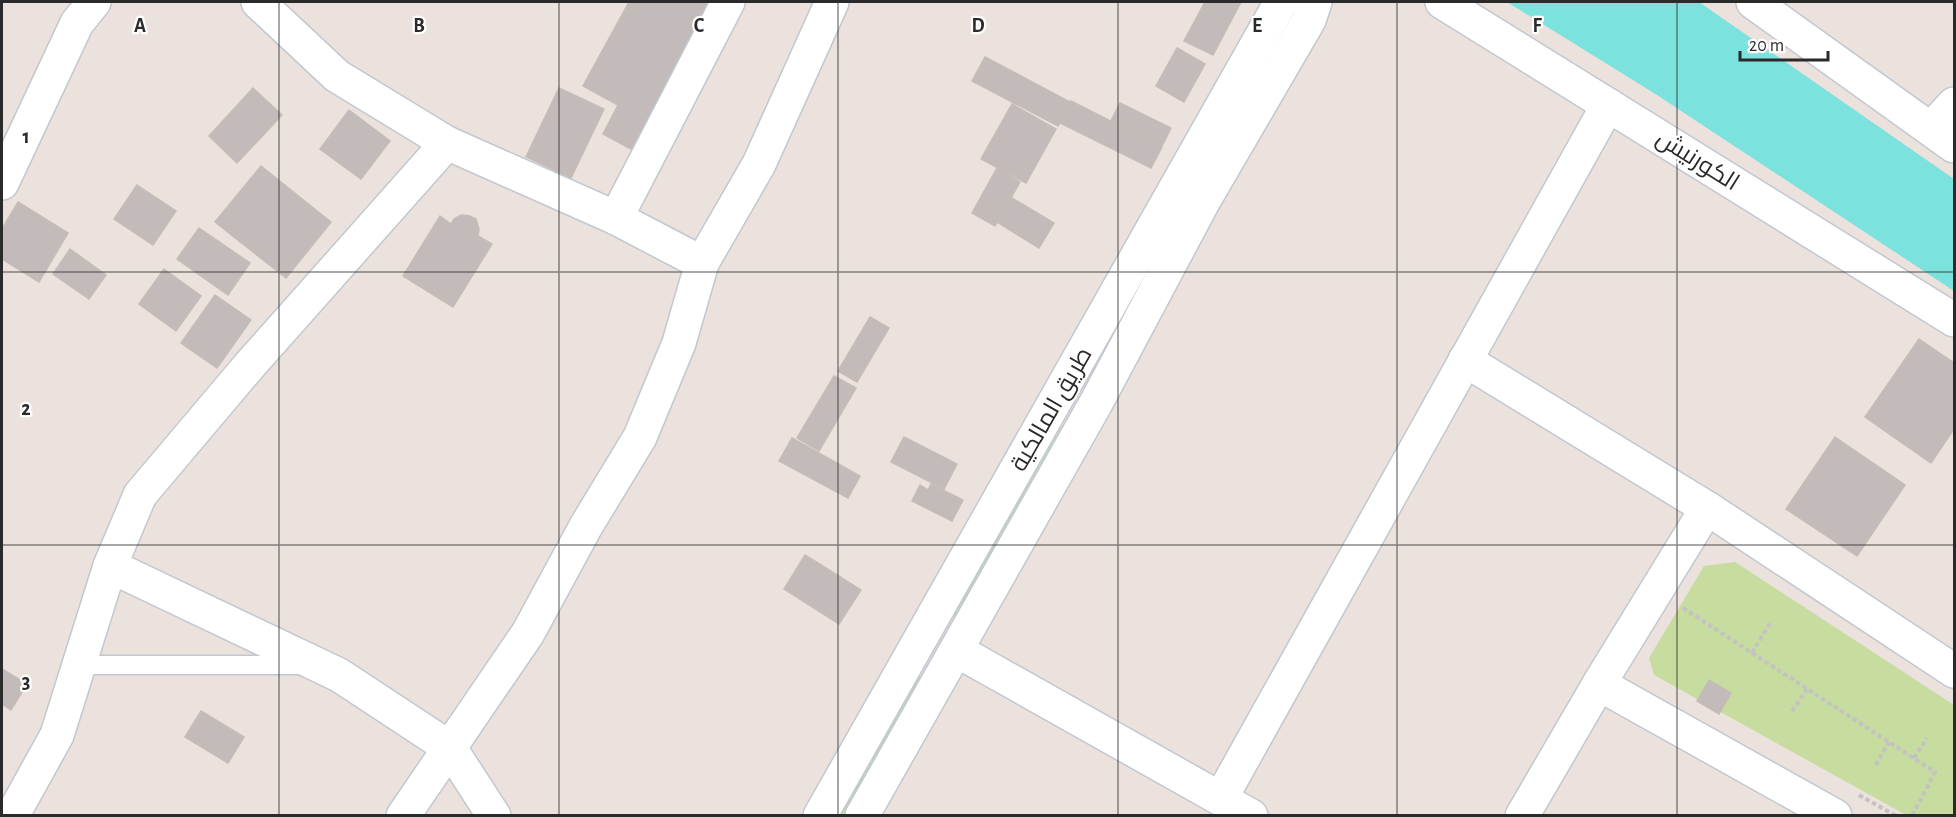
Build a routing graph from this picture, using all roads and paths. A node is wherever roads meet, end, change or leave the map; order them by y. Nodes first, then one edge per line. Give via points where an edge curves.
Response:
1 (94, 2) edge
2 (261, 2) edge
3 (728, 2) edge
4 (1281, 2) edge
5 (1315, 2) edge
6 (1442, 2) edge
7 (1753, 2) edge
8 (827, 3) edge
9 (1954, 104) edge
10 (1608, 105) junction
11 (1943, 137) edge
12 (447, 143) junction
13 (2, 183) edge
14 (1190, 194) junction
15 (616, 218) junction
16 (702, 263) junction
17 (1954, 320) edge
18 (1465, 360) junction
19 (1065, 384) junction
20 (1096, 403) junction
21 (1707, 508) junction
22 (110, 566) junction
23 (1676, 604) dead end
24 (1770, 623) dead end
25 (925, 632) junction
26 (956, 650) junction
27 (1752, 653) junction
28 (79, 665) junction
29 (318, 665) junction
30 (1954, 671) edge
31 (1599, 684) junction
32 (1808, 688) junction
33 (1792, 711) dead end
34 (1927, 738) dead end
35 (1888, 742) junction
36 (450, 748) junction
37 (1914, 758) junction
38 (1876, 765) dead end
39 (1221, 798) junction
40 (16, 809) dead end
41 (403, 816) edge
42 (494, 816) edge
43 (820, 816) edge
44 (862, 816) edge
45 (1251, 816) edge
46 (1522, 816) edge
47 (1835, 816) edge
48 (1912, 816) edge

1 - 13 street via 77,23
2 - 12 street via 337,76
3 - 15 street
4 - 14 street, طريق المالكية
5 - 14 street, طريق المالكية via 1309,20
6 - 10 street, الكورنيش
7 - 11 street
8 - 16 street via 759,164
9 - 11 street
10 - 17 street, الكورنيش
10 - 18 street
12 - 15 street
12 - 22 street via 140,495
14 - 19 street, طريق المالكية
14 - 20 street, طريق المالكية
15 - 16 street
16 - 36 street via 679,343 640,437 528,633
18 - 21 street
18 - 39 street
19 - 20 street
19 - 25 street, طريق المالكية
20 - 26 street, طريق المالكية
21 - 30 street
21 - 31 street
22 - 28 street
22 - 29 street
23 - 27 path
24 - 27 path
25 - 26 street
25 - 43 street, طريق المالكية
26 - 39 street
26 - 44 street, طريق المالكية
27 - 32 path
28 - 29 lane
28 - 40 street via 57,735
29 - 36 street
31 - 46 street
31 - 47 street
32 - 33 path
32 - 35 path
34 - 37 path
35 - 37 path
35 - 38 path
36 - 41 street
36 - 42 street
37 - 48 path via 1935,772
39 - 45 street

